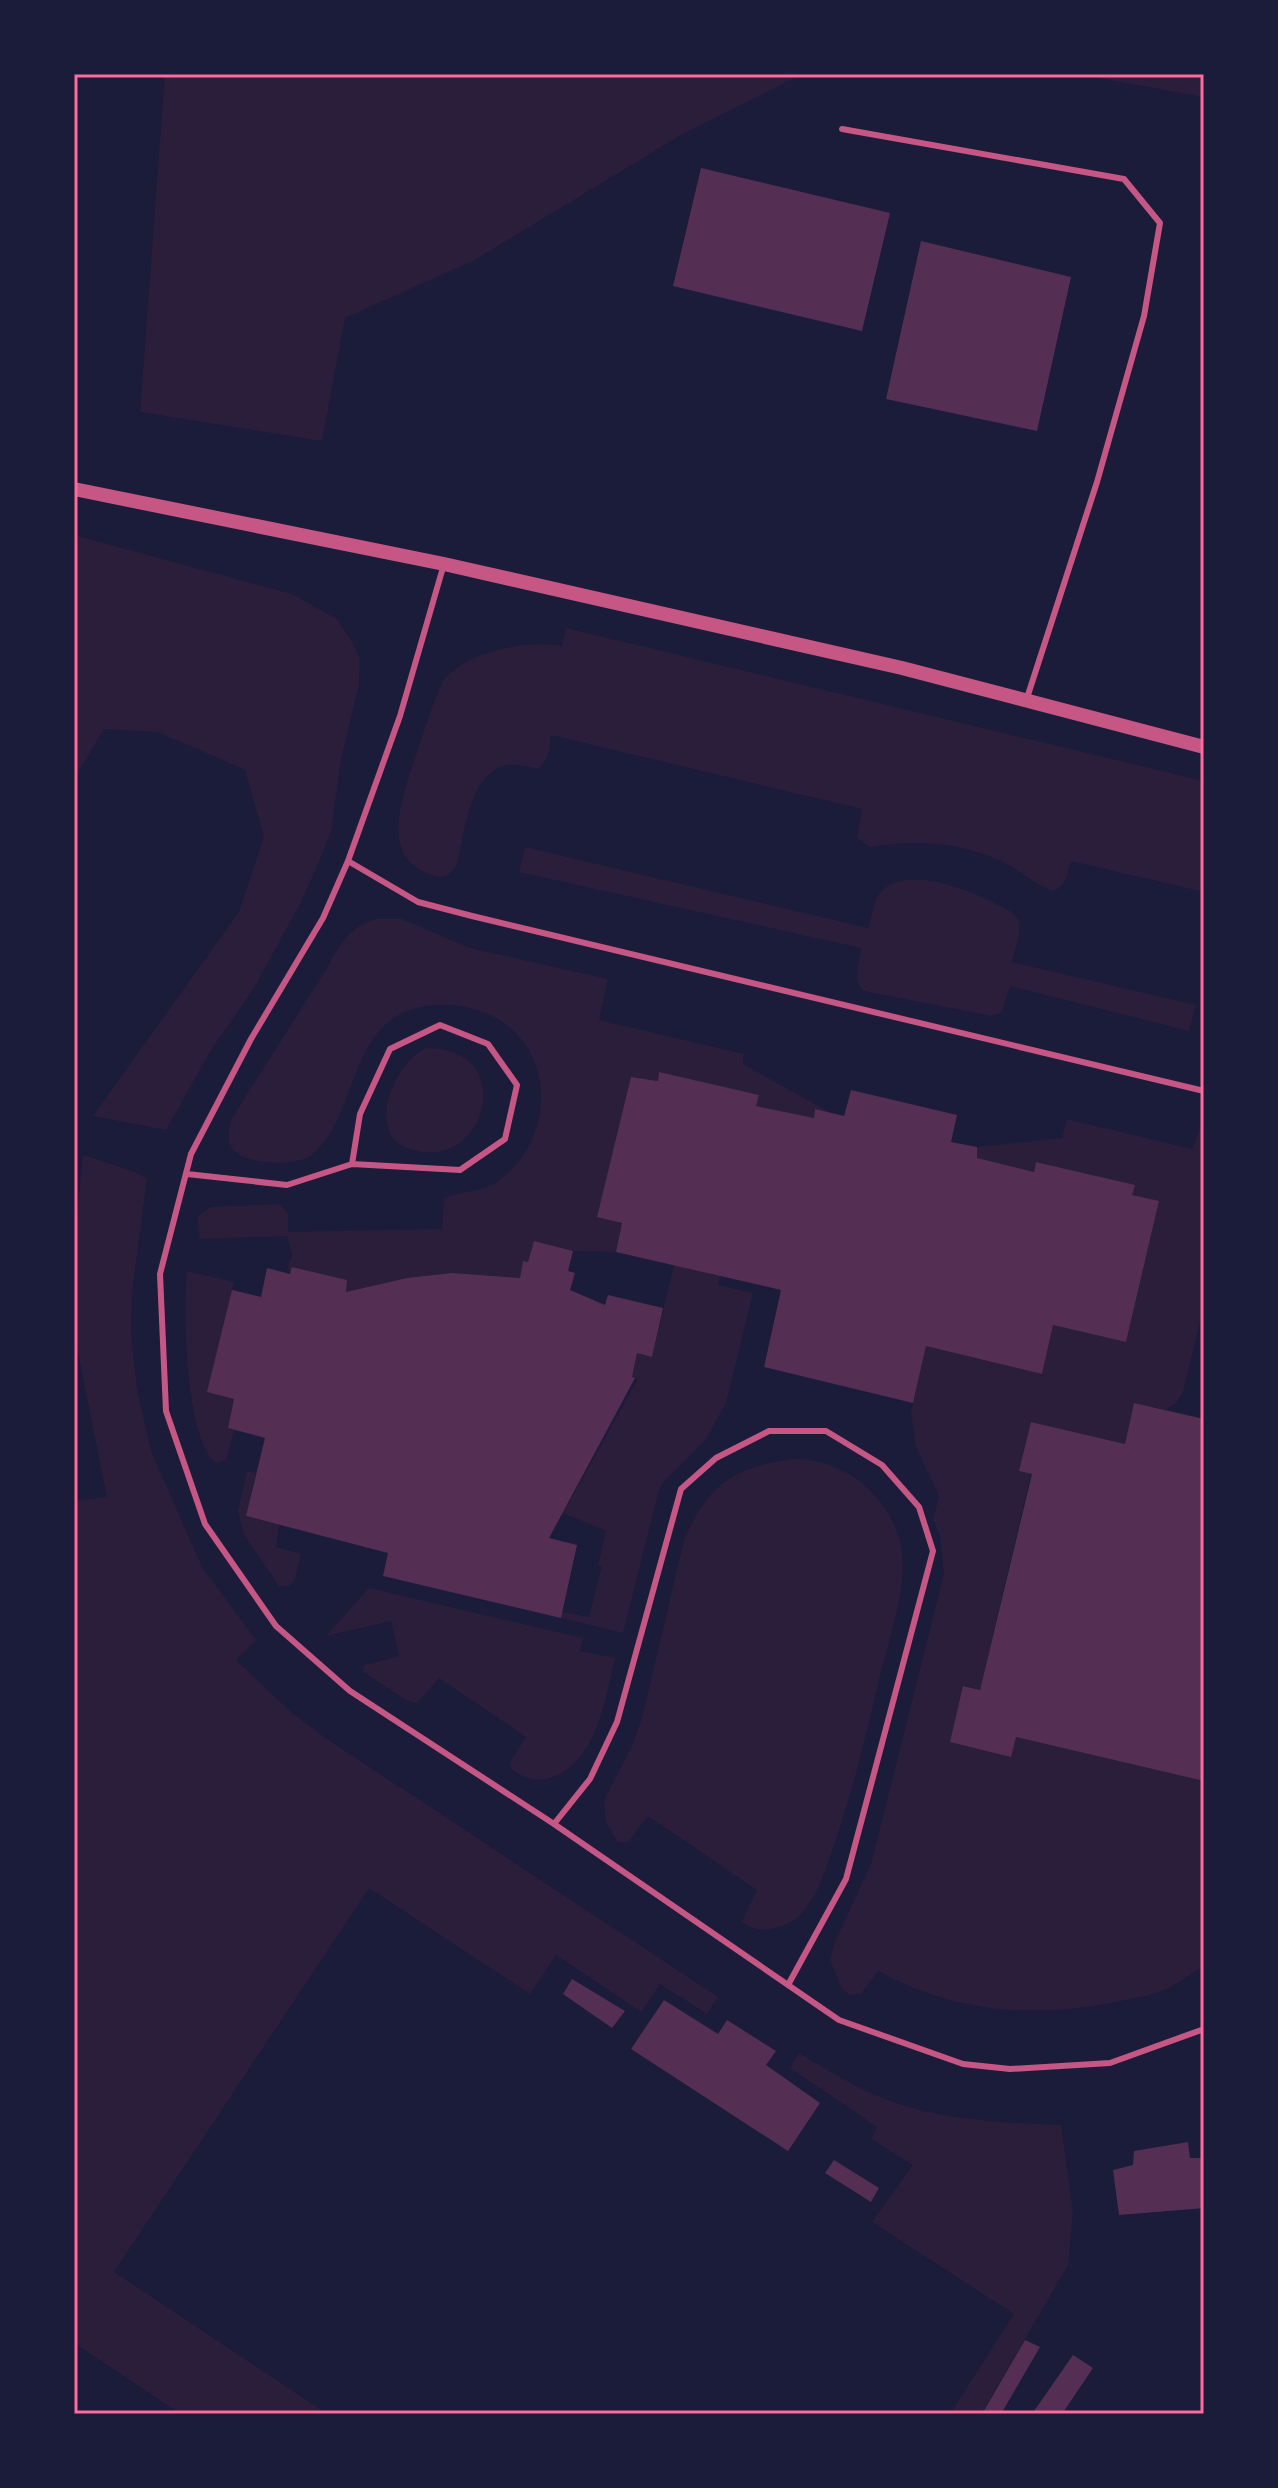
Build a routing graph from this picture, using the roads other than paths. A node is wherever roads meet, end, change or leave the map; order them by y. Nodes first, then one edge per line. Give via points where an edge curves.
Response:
1 (842, 129) dead end
2 (74, 489) edge
3 (444, 564) junction
4 (1026, 701) junction
5 (1204, 747) edge
6 (348, 861) junction
7 (1204, 1091) edge
8 (352, 1164) junction
9 (187, 1174) junction
10 (554, 1824) junction
11 (788, 1985) junction
12 (1204, 2029) edge

1 - 4 lane via 1124,179 1160,223 1140,331
2 - 3 street
3 - 4 street
3 - 6 lane via 400,716
4 - 5 street
6 - 7 lane via 418,902
6 - 9 lane via 323,918 191,1154
8 - 8 lane via 460,1170 505,1139 517,1085 488,1044 440,1025 390,1049 360,1114
8 - 9 lane via 287,1185
9 - 10 lane via 160,1274 166,1411 205,1524 276,1626 350,1691
10 - 11 lane
10 - 11 lane via 590,1779 617,1722 681,1489 716,1458 769,1431 826,1431 882,1465 919,1507 933,1551 846,1879
11 - 12 lane via 839,2020 963,2064 1010,2069 1110,2063

